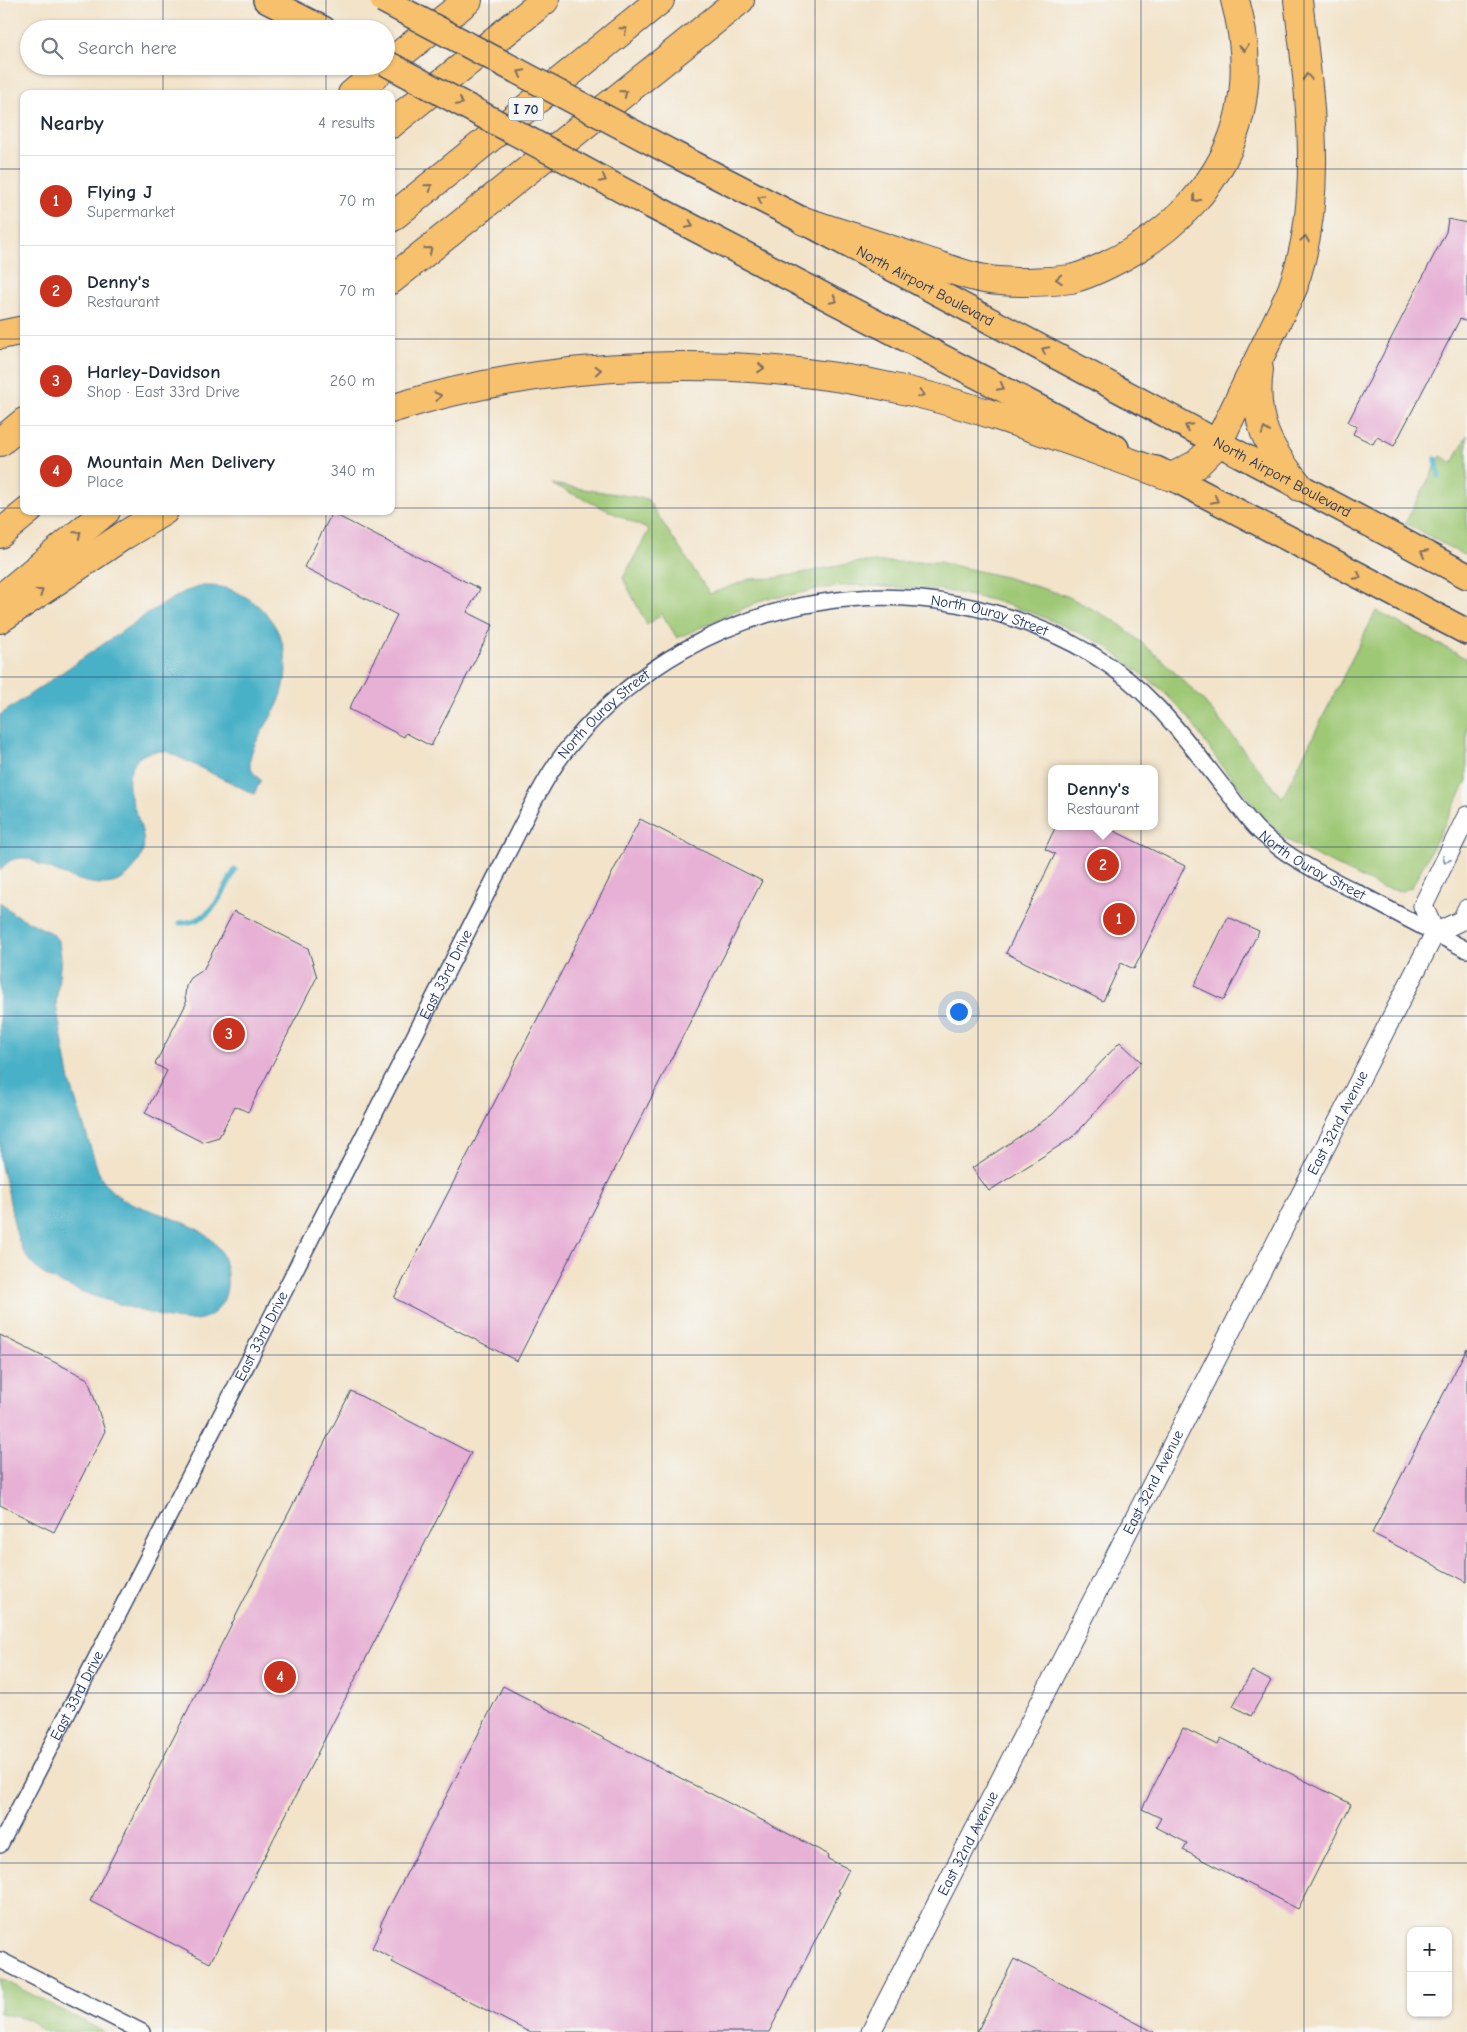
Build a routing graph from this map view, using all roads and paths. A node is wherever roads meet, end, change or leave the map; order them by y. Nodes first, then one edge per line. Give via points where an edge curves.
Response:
1 (266, 0) edge
2 (383, 0) edge
3 (468, 0) edge
4 (545, 0) edge
5 (660, 0) edge
6 (740, 0) edge
7 (1235, 0) edge
8 (1298, 0) edge
9 (305, 20) edge
10 (395, 58) edge
11 (395, 70) edge
12 (374, 75) edge
13 (357, 90) edge
14 (395, 121) edge
15 (395, 215) edge
16 (804, 221) junction
17 (395, 277) edge
18 (1294, 286) junction
19 (20, 331) edge
20 (0, 334) edge
21 (395, 408) edge
22 (20, 425) edge
23 (0, 442) edge
24 (1218, 443) junction
25 (1172, 477) junction
26 (1300, 487) junction
27 (23, 515) edge
28 (101, 515) edge
29 (158, 515) edge
30 (0, 534) edge
31 (1467, 576) edge
32 (0, 599) edge
33 (0, 619) edge
34 (1467, 632) edge
35 (1467, 816) edge
36 (522, 824) joint
37 (1467, 909) edge
38 (1435, 933) junction
39 (1467, 950) edge
40 (0, 1845) edge
41 (0, 1960) edge
42 (142, 2032) edge
43 (871, 2032) edge

1 - 9 main road
16 -> 2 main road, North Airport Boulevard, bridge
3 - 10 highway
4 - 14 highway
15 -> 5 highway, I 70
17 -> 6 highway
7 -> 16 highway via 1245,57 1240,112 1231,142 1208,184 1186,211 1135,251 1091,273 1071,278 998,281 959,272
18 -> 8 highway via 1305,244 1312,178 1308,77
11 -> 25 main road, bridge
12 - 13 highway
24 -> 16 main road, North Airport Boulevard
18 - 24 highway
26 -> 18 highway via 1268,443 1256,392 1259,368
19 - 20 highway
21 -> 25 highway via 532,376 587,370 742,367 906,390 955,403
22 - 23 highway
24 - 25 highway via 1197,464
24 - 26 main road, North Airport Boulevard
25 -> 34 main road
31 -> 26 main road, North Airport Boulevard
27 - 30 highway
32 -> 28 highway
33 -> 29 highway
35 -> 38 street via 1423,906
36 - 38 street, North Ouray Street via 571,744 606,707 671,656 736,626 793,607 879,597 925,600 975,608 1021,622 1066,641 1122,674 1167,716 1250,821 1280,850
36 - 40 street, East 33rd Drive
37 - 38 street via 1462,920
38 - 39 street, North Ouray Street
38 - 43 street, East 32nd Avenue
41 - 42 street

